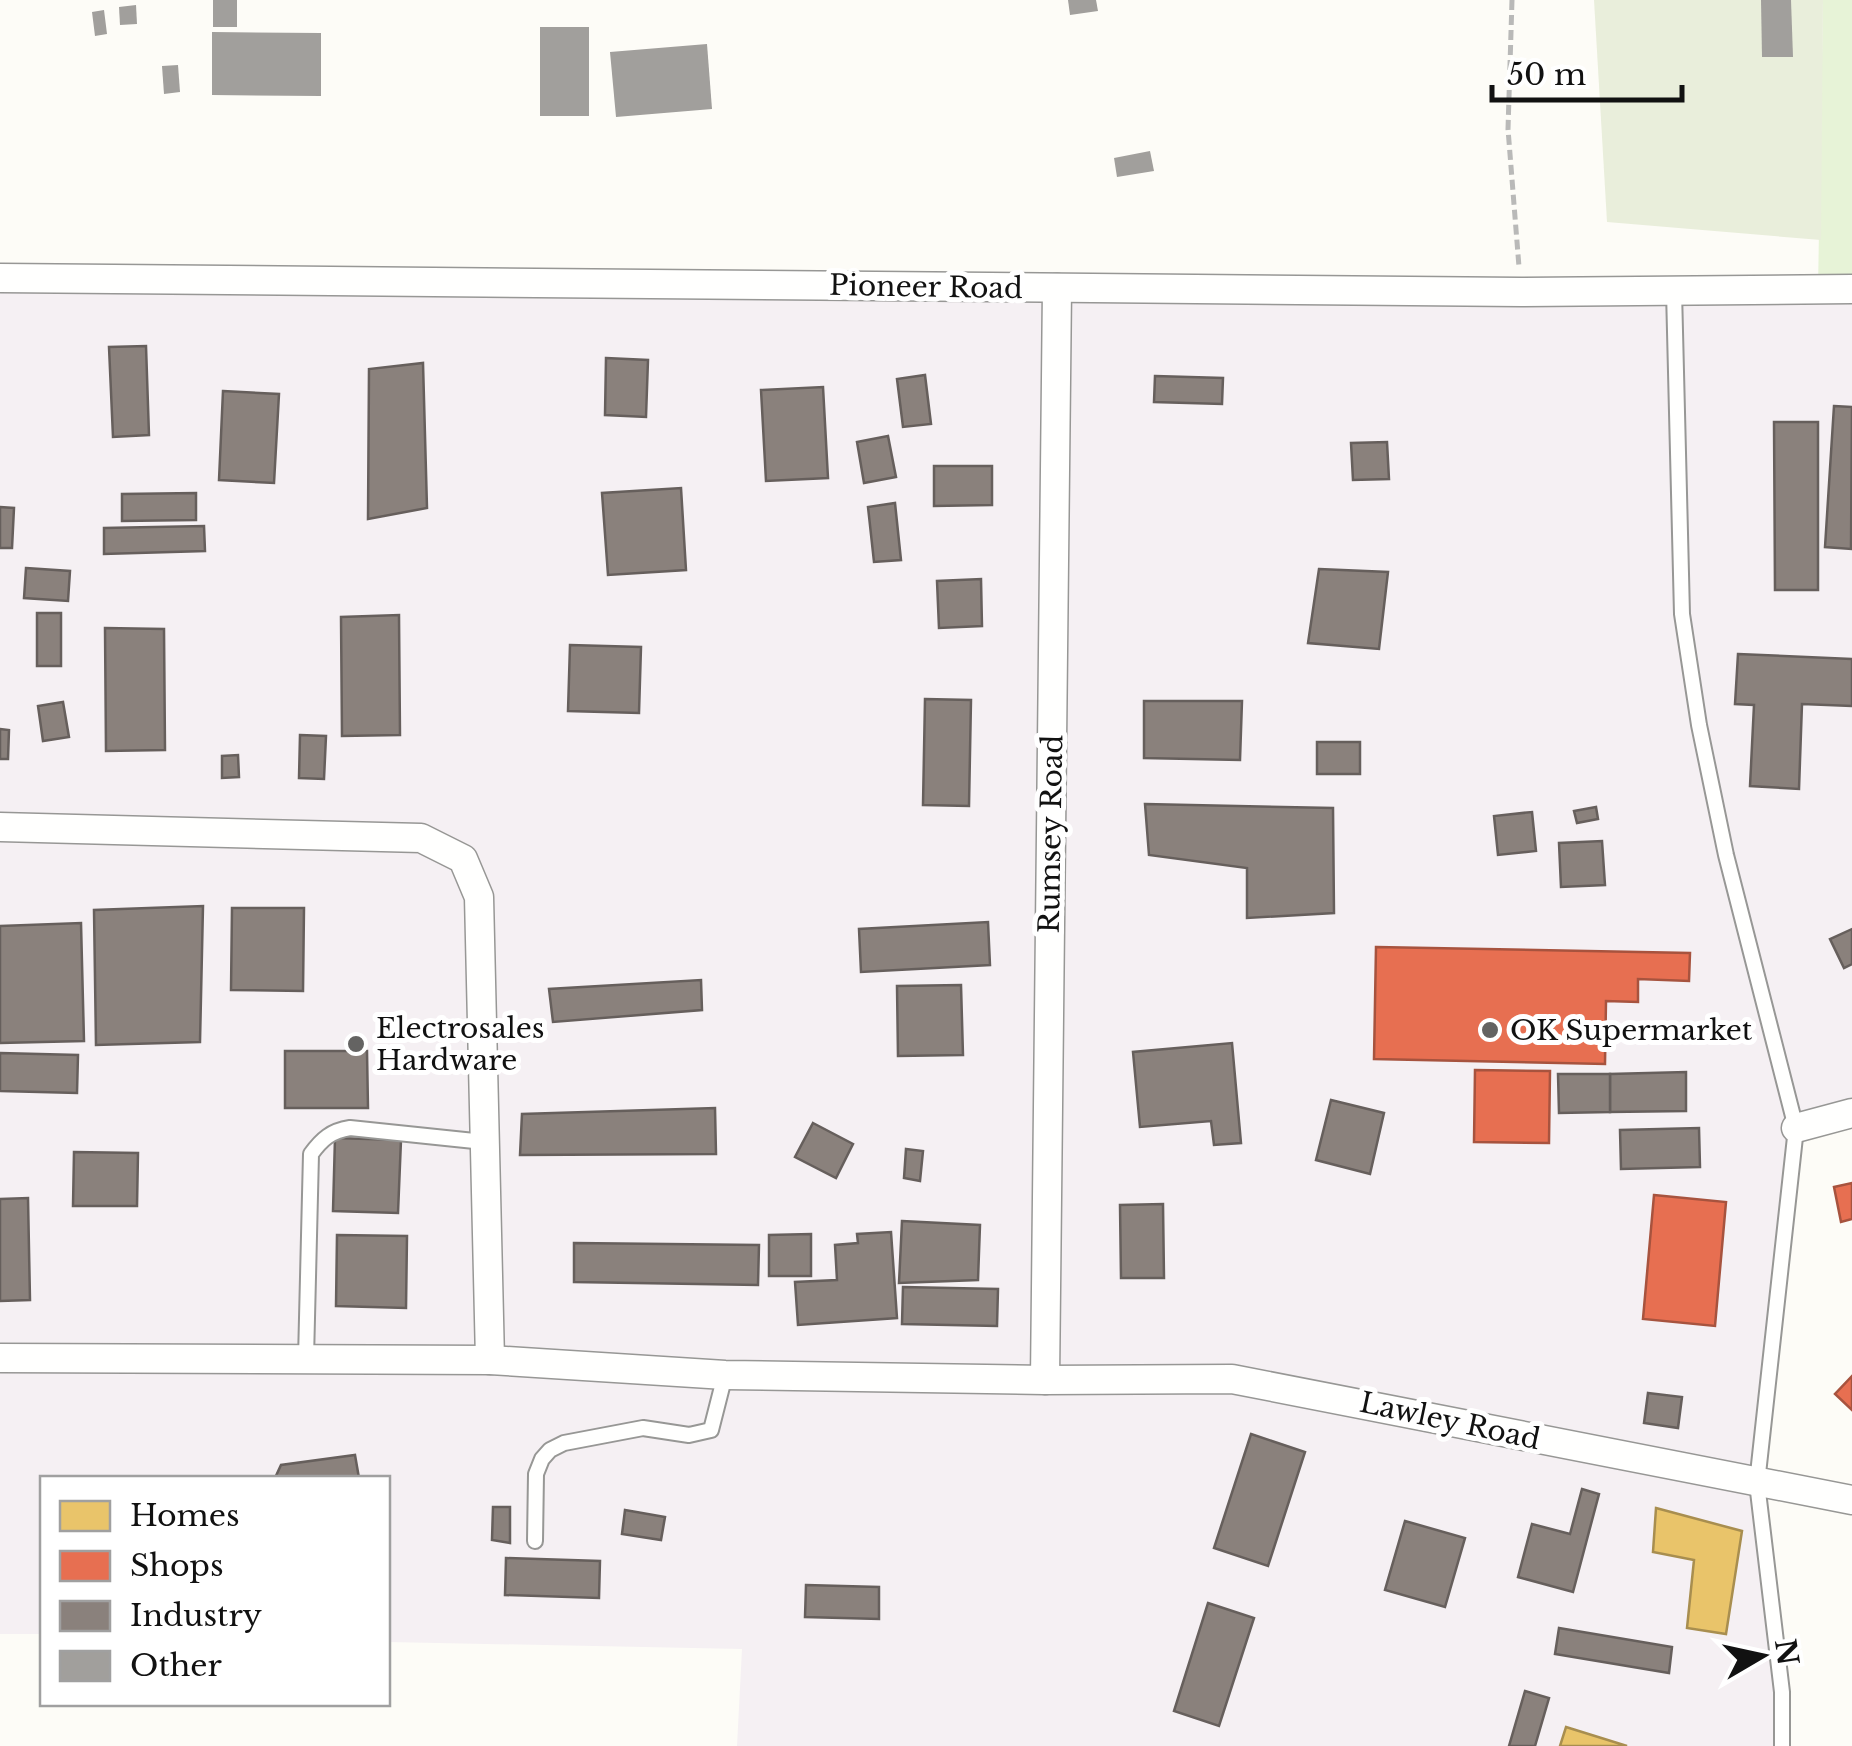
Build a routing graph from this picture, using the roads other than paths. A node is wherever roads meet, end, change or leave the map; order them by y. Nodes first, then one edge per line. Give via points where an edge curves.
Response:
1 (0, 278) edge
2 (1056, 288) junction
3 (1852, 289) edge
4 (1674, 291) junction
5 (0, 827) edge
6 (1852, 1113) edge
7 (1796, 1128) junction
8 (484, 1142) junction
9 (0, 1358) edge
10 (306, 1359) junction
11 (490, 1360) junction
12 (725, 1375) junction
13 (1045, 1380) junction
14 (1757, 1483) junction
15 (1852, 1500) edge
16 (535, 1541) dead end
17 (1782, 1746) edge

1 - 2 street, Pioneer Road
2 - 4 street, Pioneer Road
2 - 13 street, Rumsey Road
3 - 4 street, Pioneer Road
4 - 7 lane via 1682,614 1726,856
5 - 8 street via 421,838 463,859 478,896
6 - 7 street
7 - 14 lane
8 - 10 lane via 350,1128 323,1138 311,1154
8 - 11 street
9 - 10 street, Lawley Road
10 - 11 street, Lawley Road
11 - 12 street, Lawley Road
12 - 13 street, Lawley Road
12 - 16 lane via 711,1430 689,1435 644,1428 550,1450 536,1474
13 - 14 street, Lawley Road via 1232,1379
14 - 15 street, Lawley Road
14 - 17 lane via 1782,1692

